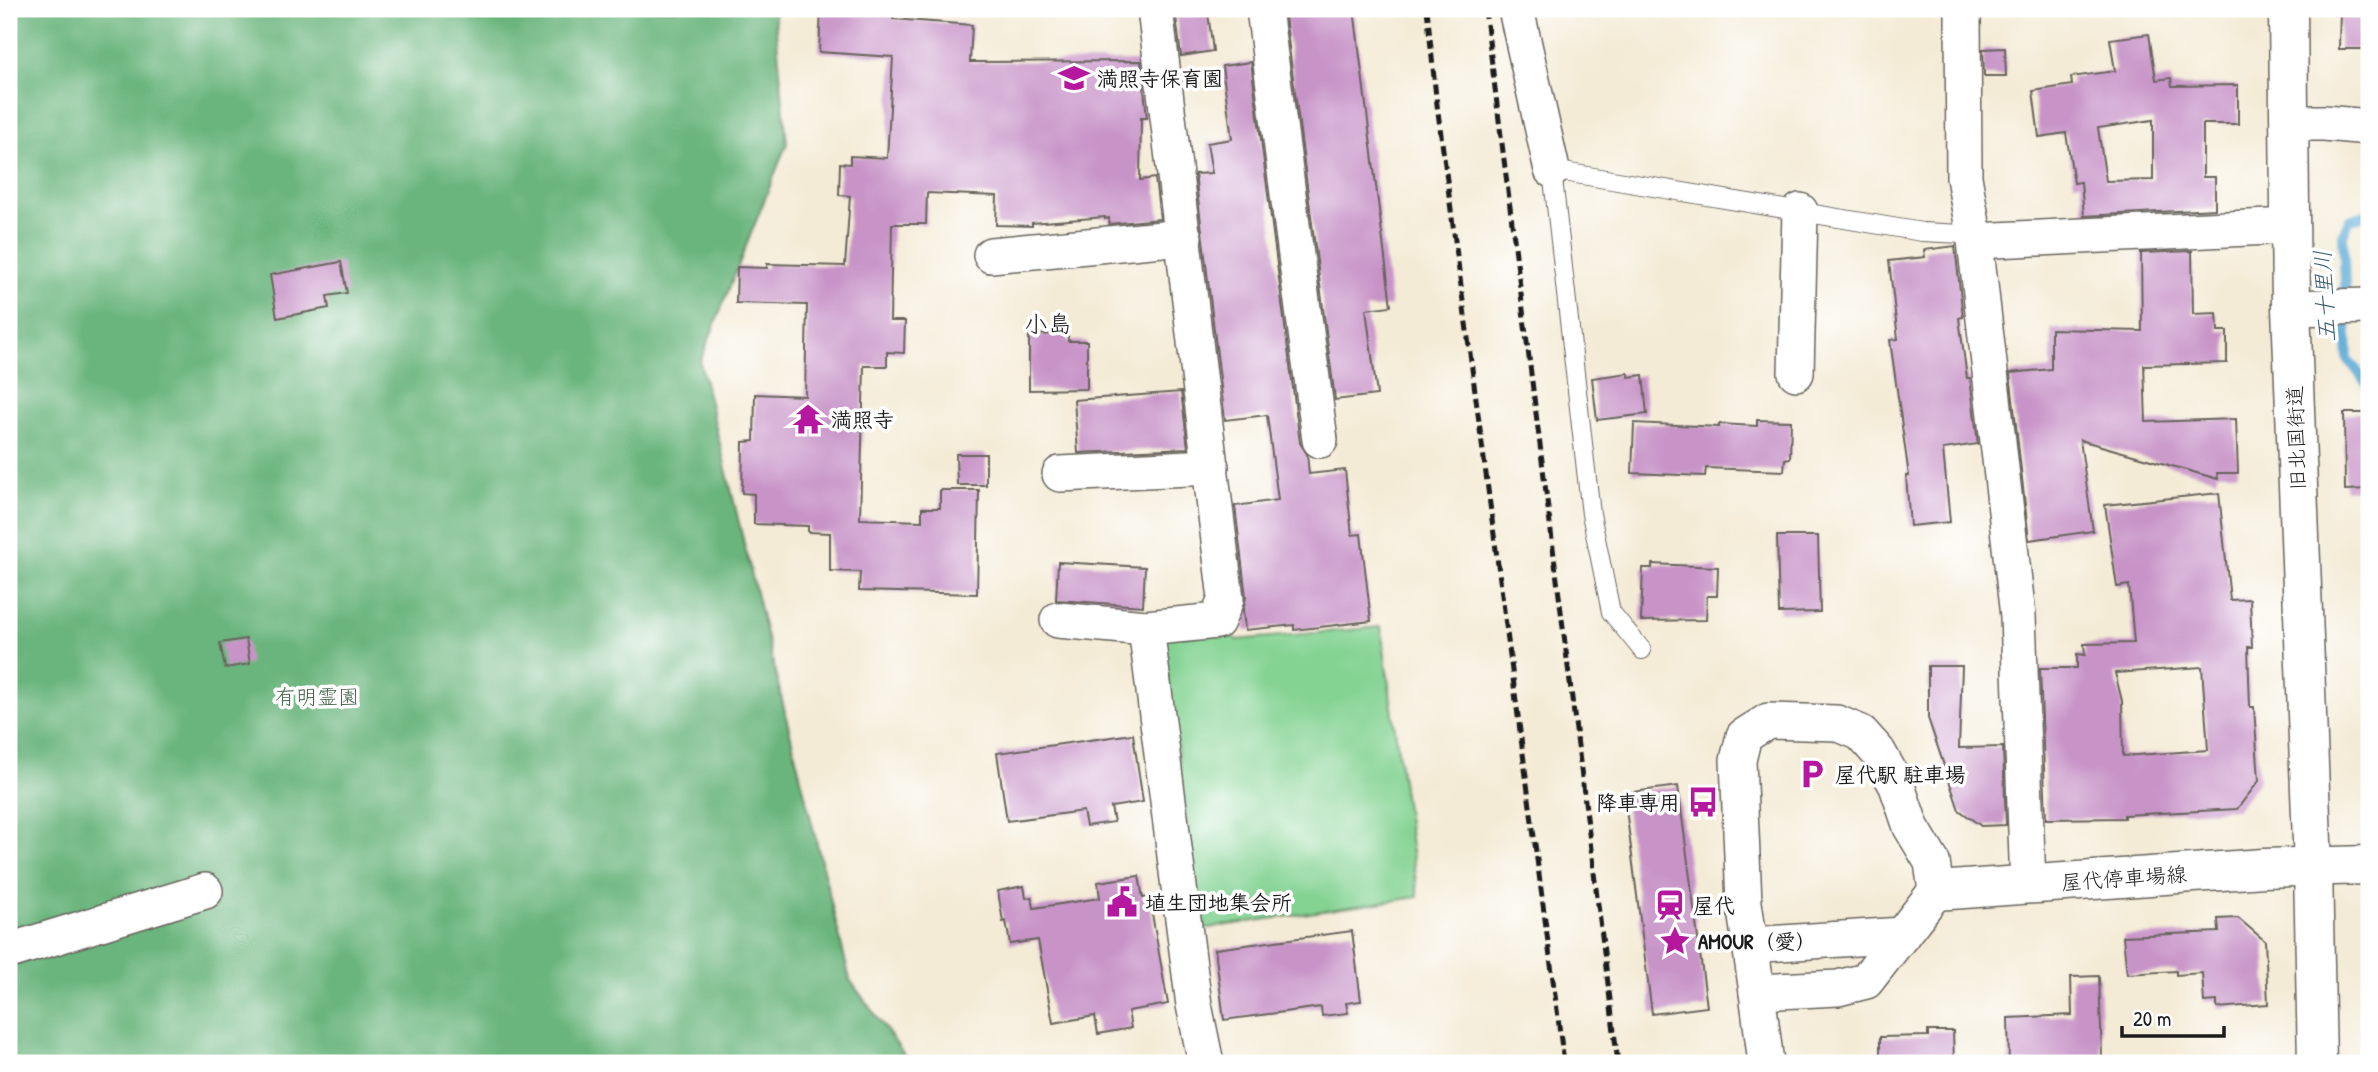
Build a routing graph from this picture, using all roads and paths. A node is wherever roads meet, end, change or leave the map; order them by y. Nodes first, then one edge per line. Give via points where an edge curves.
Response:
1 (1155, 9) edge
2 (1264, 9) edge
3 (1516, 9) edge
4 (1963, 9) edge
5 (2288, 9) edge
6 (2290, 122) junction
7 (2369, 127) edge
8 (1552, 170) junction
9 (1800, 211) junction
10 (2290, 226) junction
11 (1184, 237) junction
12 (1975, 241) junction
13 (991, 255) dead end
14 (2353, 306) edge
15 (2291, 308) junction
16 (1796, 373) dead end
17 (1320, 440) dead end
18 (1211, 467) junction
19 (1060, 474) dead end
20 (1058, 620) dead end
21 (1146, 628) junction
22 (1642, 650) dead end
23 (2369, 865) edge
24 (2313, 867) junction
25 (2028, 885) junction
26 (205, 891) dead end
27 (1936, 891) junction
28 (1902, 935) junction
29 (1750, 945) junction
30 (9, 951) edge
31 (1756, 992) junction
32 (1206, 1063) edge
33 (1766, 1063) edge
34 (2317, 1063) edge

1 - 11 street
2 - 17 street
3 - 8 street
4 - 12 street via 1964,177
5 - 6 street, 旧北国街道
6 - 7 street
6 - 10 street, 旧北国街道
8 - 9 lane
8 - 22 lane via 1594,526 1611,612
9 - 12 lane via 1922,232 1963,234
9 - 16 street
10 - 12 street
10 - 15 street, 旧北国街道
11 - 13 street
11 - 18 street
12 - 25 street via 2018,616
14 - 15 street
15 - 24 street, 旧北国街道
18 - 19 street
18 - 21 street via 1226,599 1217,621
20 - 21 street
21 - 32 street via 1194,1005
23 - 24 street, 屋代停車場線
24 - 25 street, 屋代停車場線
24 - 34 street, 旧北国街道
25 - 27 street, 屋代停車場線
26 - 30 street
27 - 28 street
27 - 29 street via 1932,862 1911,827 1897,786 1861,733 1837,723 1769,721 1744,736 1738,760
28 - 29 street
28 - 31 street via 1866,981 1838,988
29 - 31 street
31 - 33 street

